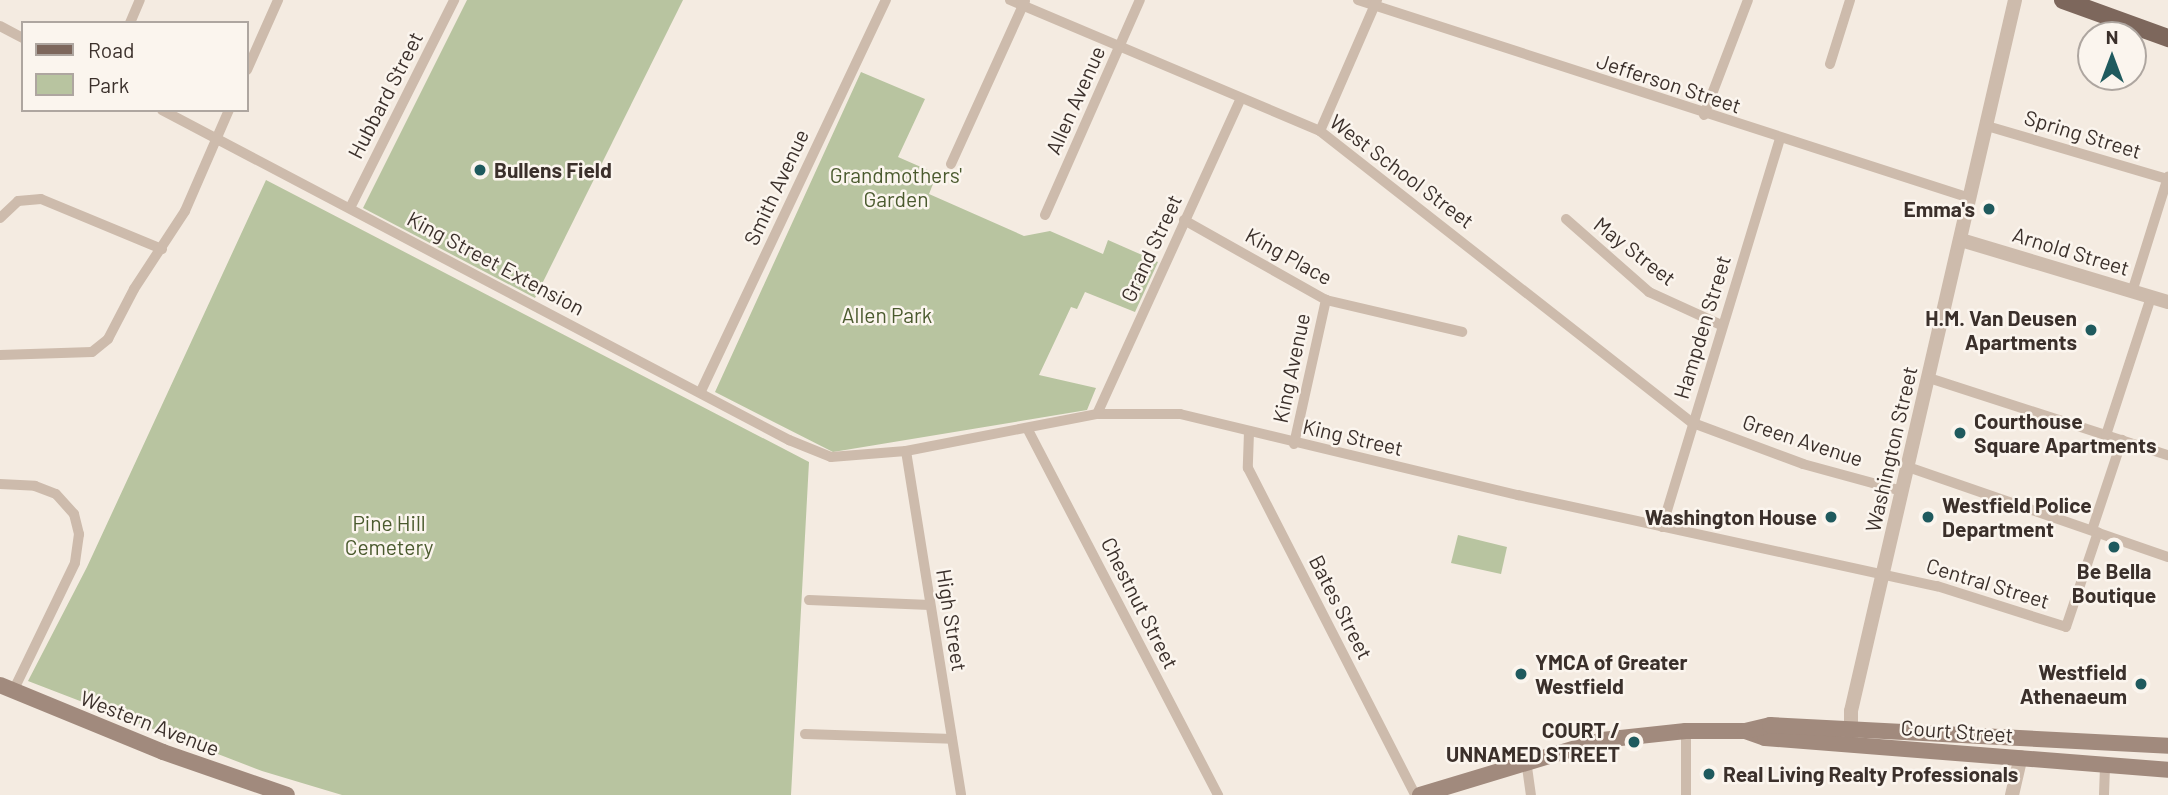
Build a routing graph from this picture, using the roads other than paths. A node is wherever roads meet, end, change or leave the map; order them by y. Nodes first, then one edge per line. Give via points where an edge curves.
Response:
1 (140, 0) edge
2 (278, 0) edge
3 (454, 0) edge
4 (886, 0) edge
5 (1010, 0) edge
6 (1140, 0) edge
7 (1358, 0) edge
8 (1748, 0) edge
9 (1850, 0) edge
10 (2015, 0) edge
11 (2063, 0) edge
12 (1025, 3) edge
13 (1375, 3) edge
14 (131, 21) edge
15 (0, 26) edge
16 (21, 37) edge
17 (2168, 38) edge
18 (1119, 47) junction
19 (1830, 64) dead end
20 (248, 68) edge
21 (1241, 98) junction
22 (166, 112) edge
23 (228, 112) edge
24 (1704, 115) junction
25 (1987, 126) junction
26 (1320, 131) junction
27 (216, 139) junction
28 (1780, 139) junction
29 (951, 164) dead end
30 (2168, 178) edge
31 (1970, 198) junction
32 (349, 208) junction
33 (1045, 215) dead end
34 (0, 218) edge
35 (1566, 219) dead end
36 (1184, 220) junction
37 (1961, 240) junction
38 (162, 249) junction
39 (2132, 292) junction
40 (2151, 297) junction
41 (1325, 300) junction
42 (2168, 302) edge
43 (1721, 325) junction
44 (1462, 332) dead end
45 (0, 355) edge
46 (1929, 378) junction
47 (701, 391) junction
48 (1097, 415) junction
49 (1693, 423) junction
50 (1027, 428) junction
51 (1249, 432) junction
52 (2106, 435) junction
53 (2122, 440) junction
54 (1294, 444) junction
55 (812, 451) joint
56 (906, 451) junction
57 (2168, 455) edge
58 (1908, 467) junction
59 (0, 484) edge
60 (1902, 491) junction
61 (1662, 527) junction
62 (2095, 531) junction
63 (2168, 557) edge
64 (1883, 575) junction
65 (808, 600) dead end
66 (930, 604) junction
67 (7, 688) edge
68 (1686, 731) junction
69 (1938, 733) junction
70 (805, 734) dead end
71 (1851, 736) junction
72 (952, 739) junction
73 (2023, 739) junction
74 (2107, 744) junction
75 (2168, 746) edge
76 (1937, 751) junction
77 (2021, 757) junction
78 (1526, 760) junction
79 (2105, 763) junction
80 (2168, 770) edge
81 (257, 791) edge
82 (287, 795) edge
83 (961, 795) edge
84 (1218, 795) edge
85 (1418, 795) edge
86 (1531, 795) edge
87 (1686, 795) edge
88 (2012, 795) edge
89 (2104, 795) edge

1 - 14 street
2 - 20 street
3 - 32 street, Hubbard Street
4 - 47 street, Smith Avenue
5 - 12 street, West School Street
6 - 18 street, Allen Avenue
7 - 13 street, Jefferson Street
8 - 24 street
9 - 19 street
10 - 25 street, Washington Street
11 - 17 main road
12 - 18 street, West School Street
12 - 29 street
13 - 24 street, Jefferson Street
13 - 26 street
15 - 16 street
18 - 21 street, West School Street
18 - 33 street, Allen Avenue
21 - 26 street, West School Street
21 - 36 street, Grand Street
22 - 27 street, King Street Extension
23 - 27 street
24 - 28 street, Jefferson Street
25 - 30 street, Spring Street
25 - 31 street, Washington Street
26 - 49 street, West School Street
27 - 32 street, King Street Extension
27 - 38 street via 185,211
28 - 31 street, Jefferson Street
28 - 43 street, Hampden Street
30 - 39 street
31 - 37 street, Washington Street
32 - 47 street, King Street Extension
34 - 38 street via 18,201 41,199
35 - 43 street, May Street via 1649,292
36 - 41 street, King Place
36 - 48 street, Grand Street
37 - 39 street, Arnold Street
37 - 46 street, Washington Street
38 - 45 street via 99,349
39 - 40 street, Arnold Street
40 - 42 street, Arnold Street
40 - 52 street
41 - 44 street, King Place
41 - 54 street, King Avenue
43 - 49 street, Hampden Street
46 - 52 street
46 - 58 street, Washington Street
47 - 55 street, King Street Extension
48 - 50 street, King Street
48 - 51 street, King Street via 1180,415
49 - 60 street, Green Avenue via 1803,464
49 - 61 street, Hampden Street
50 - 56 street, King Street
50 - 84 street, Chestnut Street
51 - 54 street, King Street
51 - 85 street, Bates Street via 1248,468
52 - 53 street
53 - 57 street
53 - 62 street
54 - 61 street, King Street
55 - 56 street, King Street via 842,458
56 - 66 street, High Street
58 - 60 street, Washington Street
58 - 62 street
59 - 67 street via 35,486 56,494 74,514 79,534 71,572
60 - 64 street, Washington Street
61 - 64 street, King Street
62 - 63 street
62 - 64 street, Central Street via 2066,626 1961,593
64 - 71 street, Washington Street
65 - 66 street
66 - 72 street, High Street
67 - 81 main road, Western Avenue
68 - 71 main road, Court Street via 1745,731 1765,738
68 - 78 main road, Court Street via 1602,740
68 - 87 street
69 - 71 main road, Court Street
69 - 73 main road, Court Street
69 - 76 main road
70 - 72 street
71 - 76 main road, Court Street
72 - 83 street, High Street
73 - 74 main road, Court Street
73 - 77 main road
74 - 75 main road, Court Street
74 - 79 main road
76 - 77 main road, Court Street
77 - 79 main road, Court Street
77 - 88 street
78 - 85 main road, Court Street
78 - 86 street
79 - 80 main road, Court Street
79 - 89 street
81 - 82 main road, Western Avenue

